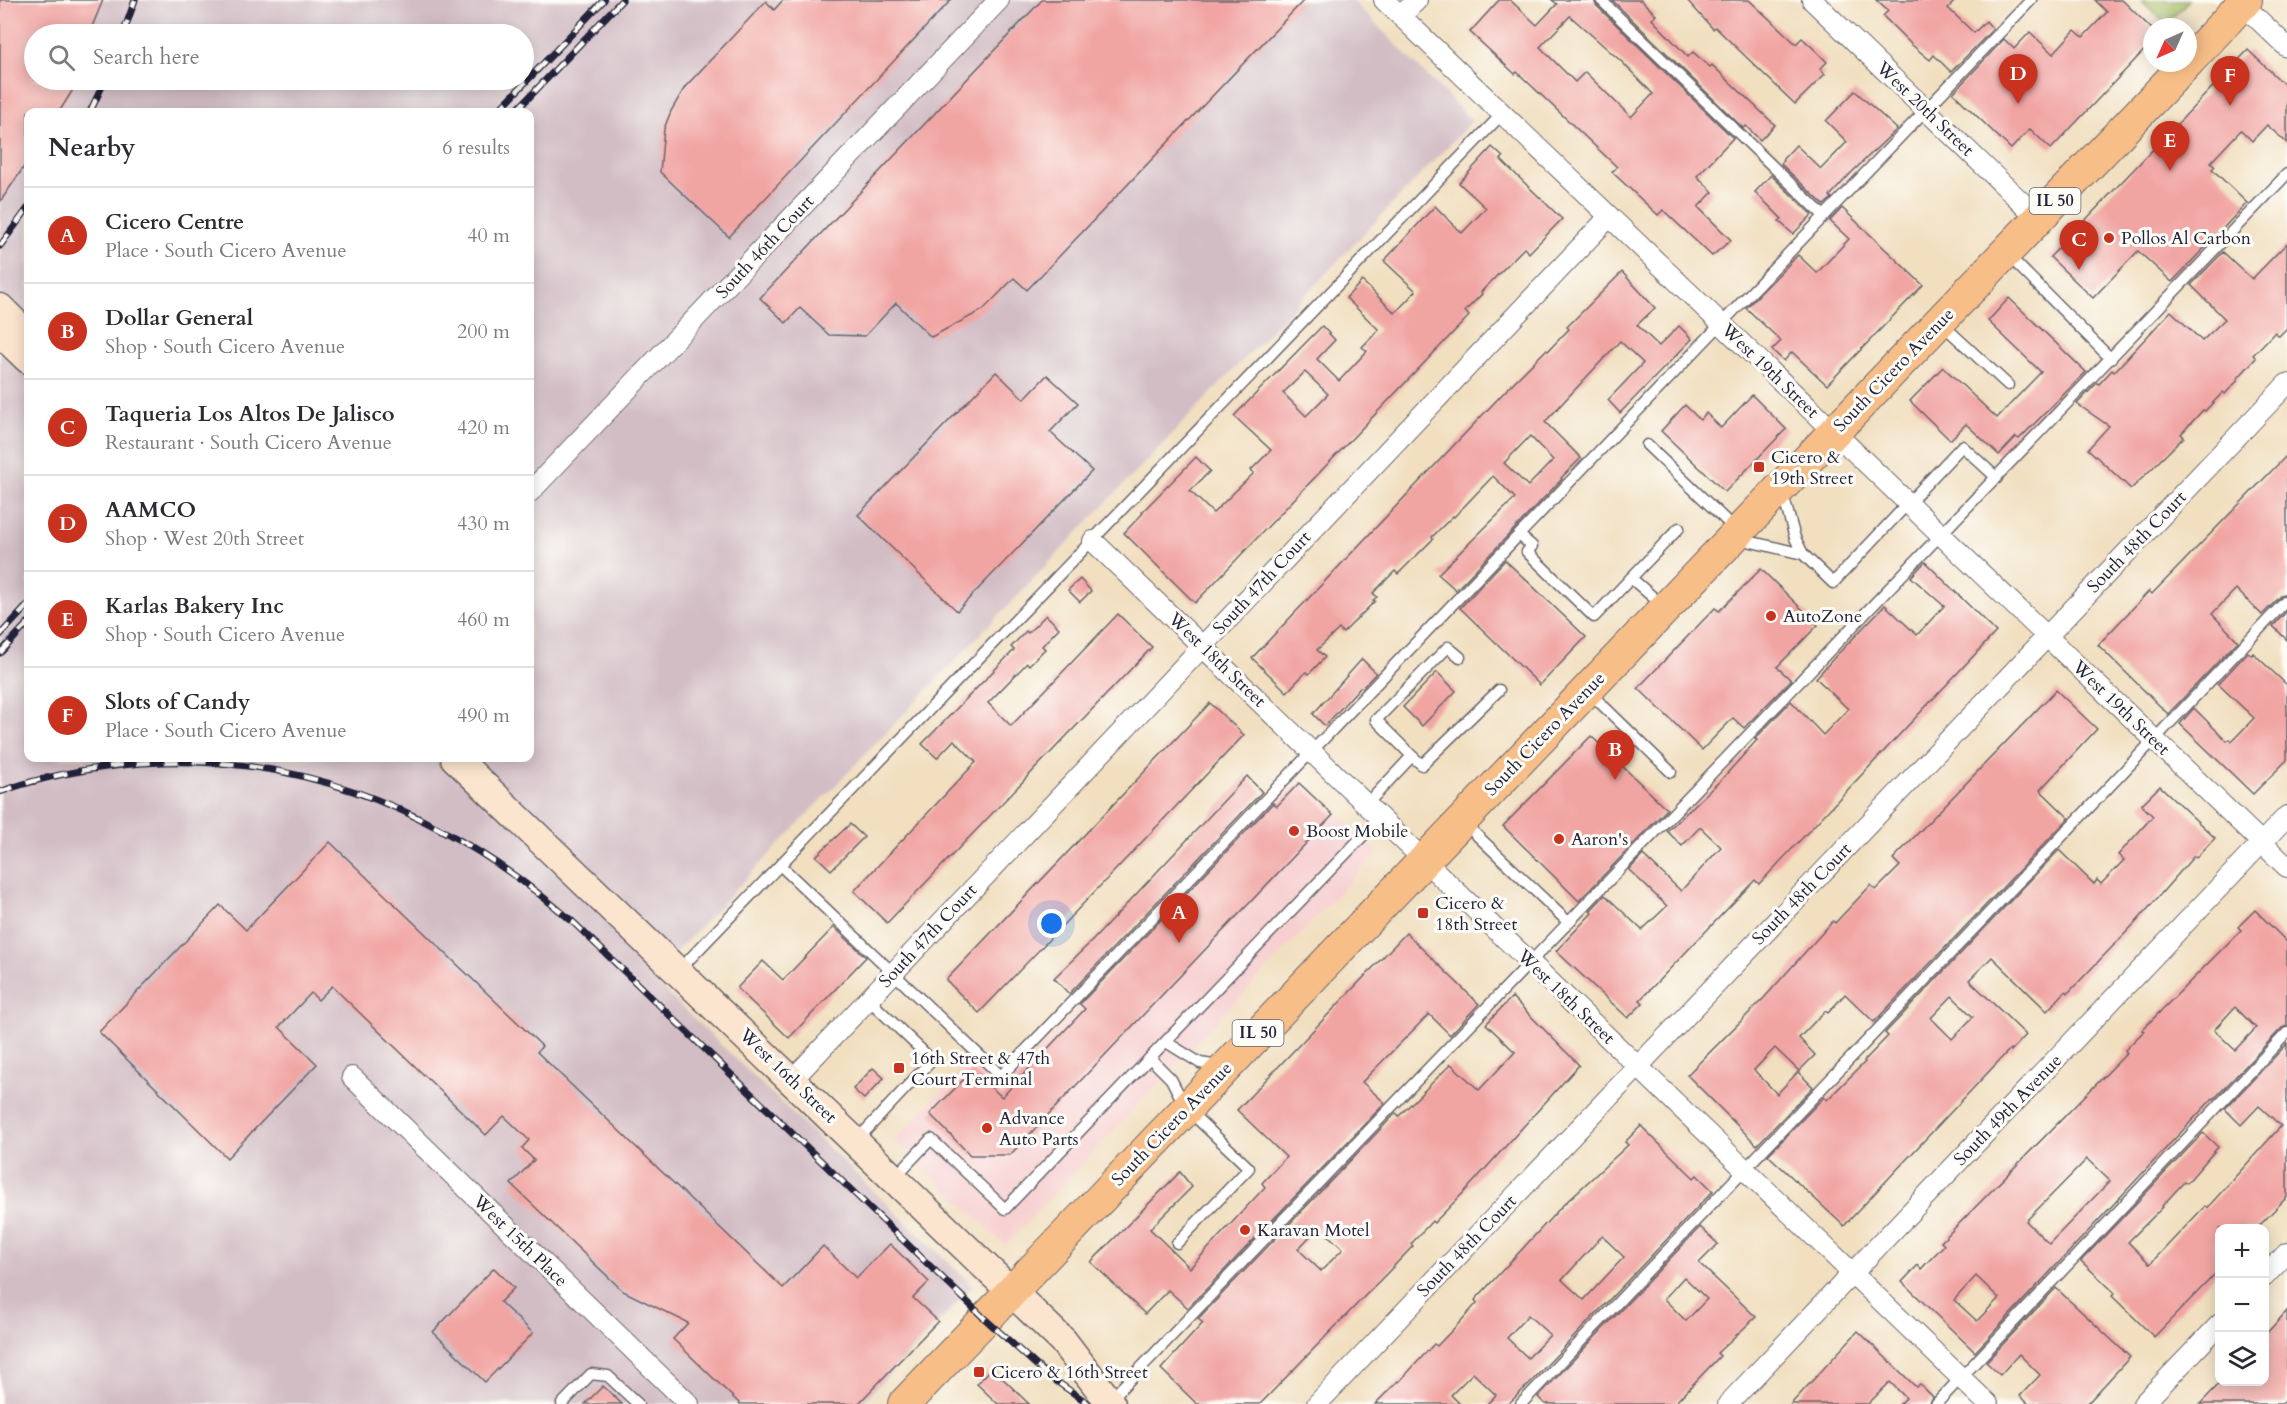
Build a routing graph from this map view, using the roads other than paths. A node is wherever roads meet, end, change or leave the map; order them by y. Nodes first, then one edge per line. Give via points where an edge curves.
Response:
1 (999, 0) edge
2 (1384, 0) edge
3 (1417, 0) edge
4 (1601, 0) edge
5 (1812, 0) edge
6 (2030, 1) edge
7 (2242, 1) edge
8 (1401, 16) junction
9 (2287, 47) edge
10 (2197, 51) edge
11 (2178, 72) edge
12 (1925, 110) junction
13 (1502, 114) junction
14 (2287, 174) edge
15 (1824, 216) junction
16 (1609, 217) junction
17 (2039, 219) junction
18 (2006, 253) junction
19 (0, 308) edge
20 (1940, 322) junction
21 (1720, 324) junction
22 (0, 332) edge
23 (24, 332) edge
24 (24, 355) edge
25 (2111, 359) junction
26 (2287, 384) edge
27 (2008, 385) dead end
28 (1834, 432) junction
29 (1647, 445) dead end
30 (1997, 478) junction
31 (534, 488) edge
32 (1781, 488) junction
33 (1908, 504) junction
34 (1679, 528) dead end
35 (1519, 535) junction
36 (1736, 535) junction
37 (1942, 536) junction
38 (1093, 541) junction
39 (1803, 554) junction
40 (1631, 578) junction
41 (2287, 600) edge
42 (1665, 609) junction
43 (2046, 637) junction
44 (1203, 646) junction
45 (1460, 657) dead end
46 (1499, 690) dead end
47 (1587, 690) junction
48 (2154, 740) junction
49 (1311, 752) junction
50 (1412, 756) junction
51 (459, 762) edge
52 (1671, 772) dead end
53 (1373, 812) junction
54 (2287, 816) edge
55 (1462, 821) junction
56 (2262, 843) junction
57 (1424, 861) junction
58 (781, 866) junction
59 (2287, 867) edge
60 (1568, 922) junction
61 (1530, 962) junction
62 (678, 972) junction
63 (893, 973) junction
64 (868, 999) junction
65 (2287, 1034) edge
66 (1166, 1042) junction
67 (1150, 1058) junction
68 (1638, 1066) junction
69 (1226, 1067) junction
70 (352, 1077) dead end
71 (792, 1080) junction
72 (1186, 1108) junction
73 (856, 1141) junction
74 (1745, 1169) junction
75 (894, 1178) junction
76 (1177, 1243) dead end
77 (2287, 1253) edge
78 (2269, 1272) edge
79 (1852, 1273) junction
80 (1011, 1291) junction
81 (2215, 1329) edge
82 (1961, 1378) junction
83 (1111, 1402) edge
84 (562, 1404) edge
85 (638, 1404) edge
86 (689, 1404) edge
87 (904, 1404) edge
88 (1317, 1404) edge
89 (1521, 1404) edge
90 (1728, 1404) edge
91 (1936, 1404) edge
92 (1988, 1404) edge
93 (2143, 1404) edge

1 - 31 street, South 46th Court
2 - 8 street, West 19th Street
3 - 8 street
4 - 15 lane
5 - 12 street, West 20th Street
6 - 12 lane
7 - 9 street
7 - 10 main road, South Cicero Avenue / IL 50
8 - 13 street, West 19th Street
11 - 17 main road, South Cicero Avenue / IL 50
12 - 15 lane
12 - 17 street, West 20th Street
13 - 16 street, West 19th Street
13 - 38 lane
14 - 25 lane
15 - 21 lane
16 - 21 street, West 19th Street
16 - 44 street, South 47th Court
17 - 18 main road, South Cicero Avenue / IL 50
18 - 20 main road, South Cicero Avenue / IL 50
18 - 25 lane
19 - 23 street
20 - 27 lane
20 - 28 main road, South Cicero Avenue / IL 50
21 - 28 street, West 19th Street
21 - 35 lane
22 - 24 street
25 - 30 lane
26 - 43 street, South 48th Court
28 - 32 main road, South Cicero Avenue / IL 50
28 - 33 street, West 19th Street
29 - 36 lane
30 - 33 lane via 1962,446
30 - 37 lane
32 - 36 main road, South Cicero Avenue / IL 50
32 - 39 lane
33 - 37 street, West 19th Street
33 - 39 lane via 1833,583
34 - 40 lane
35 - 40 lane via 1532,546 1527,552 1594,617
35 - 49 lane
36 - 39 lane
36 - 42 main road, South Cicero Avenue / IL 50
37 - 43 street, West 19th Street
37 - 60 lane
38 - 44 street, West 18th Street
38 - 58 lane
40 - 42 lane
41 - 48 lane
42 - 47 main road, South Cicero Avenue / IL 50
43 - 48 street, West 19th Street
43 - 68 street, South 48th Court
44 - 49 street, West 18th Street
44 - 63 street, South 47th Court
45 - 50 lane via 1448,647 1376,720
46 - 50 lane via 1422,765
47 - 52 lane
47 - 55 main road, South Cicero Avenue / IL 50
48 - 56 street, West 19th Street
48 - 74 lane
49 - 53 street, West 18th Street
49 - 63 lane via 1001,1076
50 - 53 lane
51 - 62 street, West 16th Street
53 - 57 street, West 18th Street
53 - 66 lane
54 - 56 street, South 49th Avenue
55 - 57 main road, South Cicero Avenue / IL 50
55 - 60 lane
56 - 59 street, West 19th Street
56 - 79 street, South 49th Avenue
57 - 61 street, West 18th Street
57 - 69 main road, South Cicero Avenue / IL 50
58 - 62 lane
58 - 63 lane
60 - 61 lane
61 - 68 street, West 18th Street
61 - 83 lane
62 - 71 street, West 16th Street
63 - 64 street, South 47th Court
64 - 71 street, South 47th Court
64 - 73 lane via 932,1060
65 - 82 lane
66 - 67 lane
66 - 69 lane via 1200,1063
67 - 72 lane via 1171,1079
67 - 75 lane via 1005,1209 931,1139
68 - 74 street, West 18th Street
68 - 88 street, South 48th Court
69 - 72 main road, South Cicero Avenue / IL 50
70 - 86 street, West 15th Place
71 - 73 street, West 16th Street
72 - 76 lane via 1249,1168
72 - 80 main road, South Cicero Avenue / IL 50
73 - 75 street, West 16th Street
74 - 79 street, West 18th Street
74 - 89 lane
75 - 80 street, West 16th Street
77 - 78 street
79 - 82 street, West 18th Street
79 - 90 street, South 49th Avenue
80 - 83 street, West 16th Street via 1064,1341
80 - 87 main road, South Cicero Avenue / IL 50
81 - 93 street
82 - 91 lane
82 - 92 street, West 18th Street
84 - 85 lane via 591,1374 608,1376

